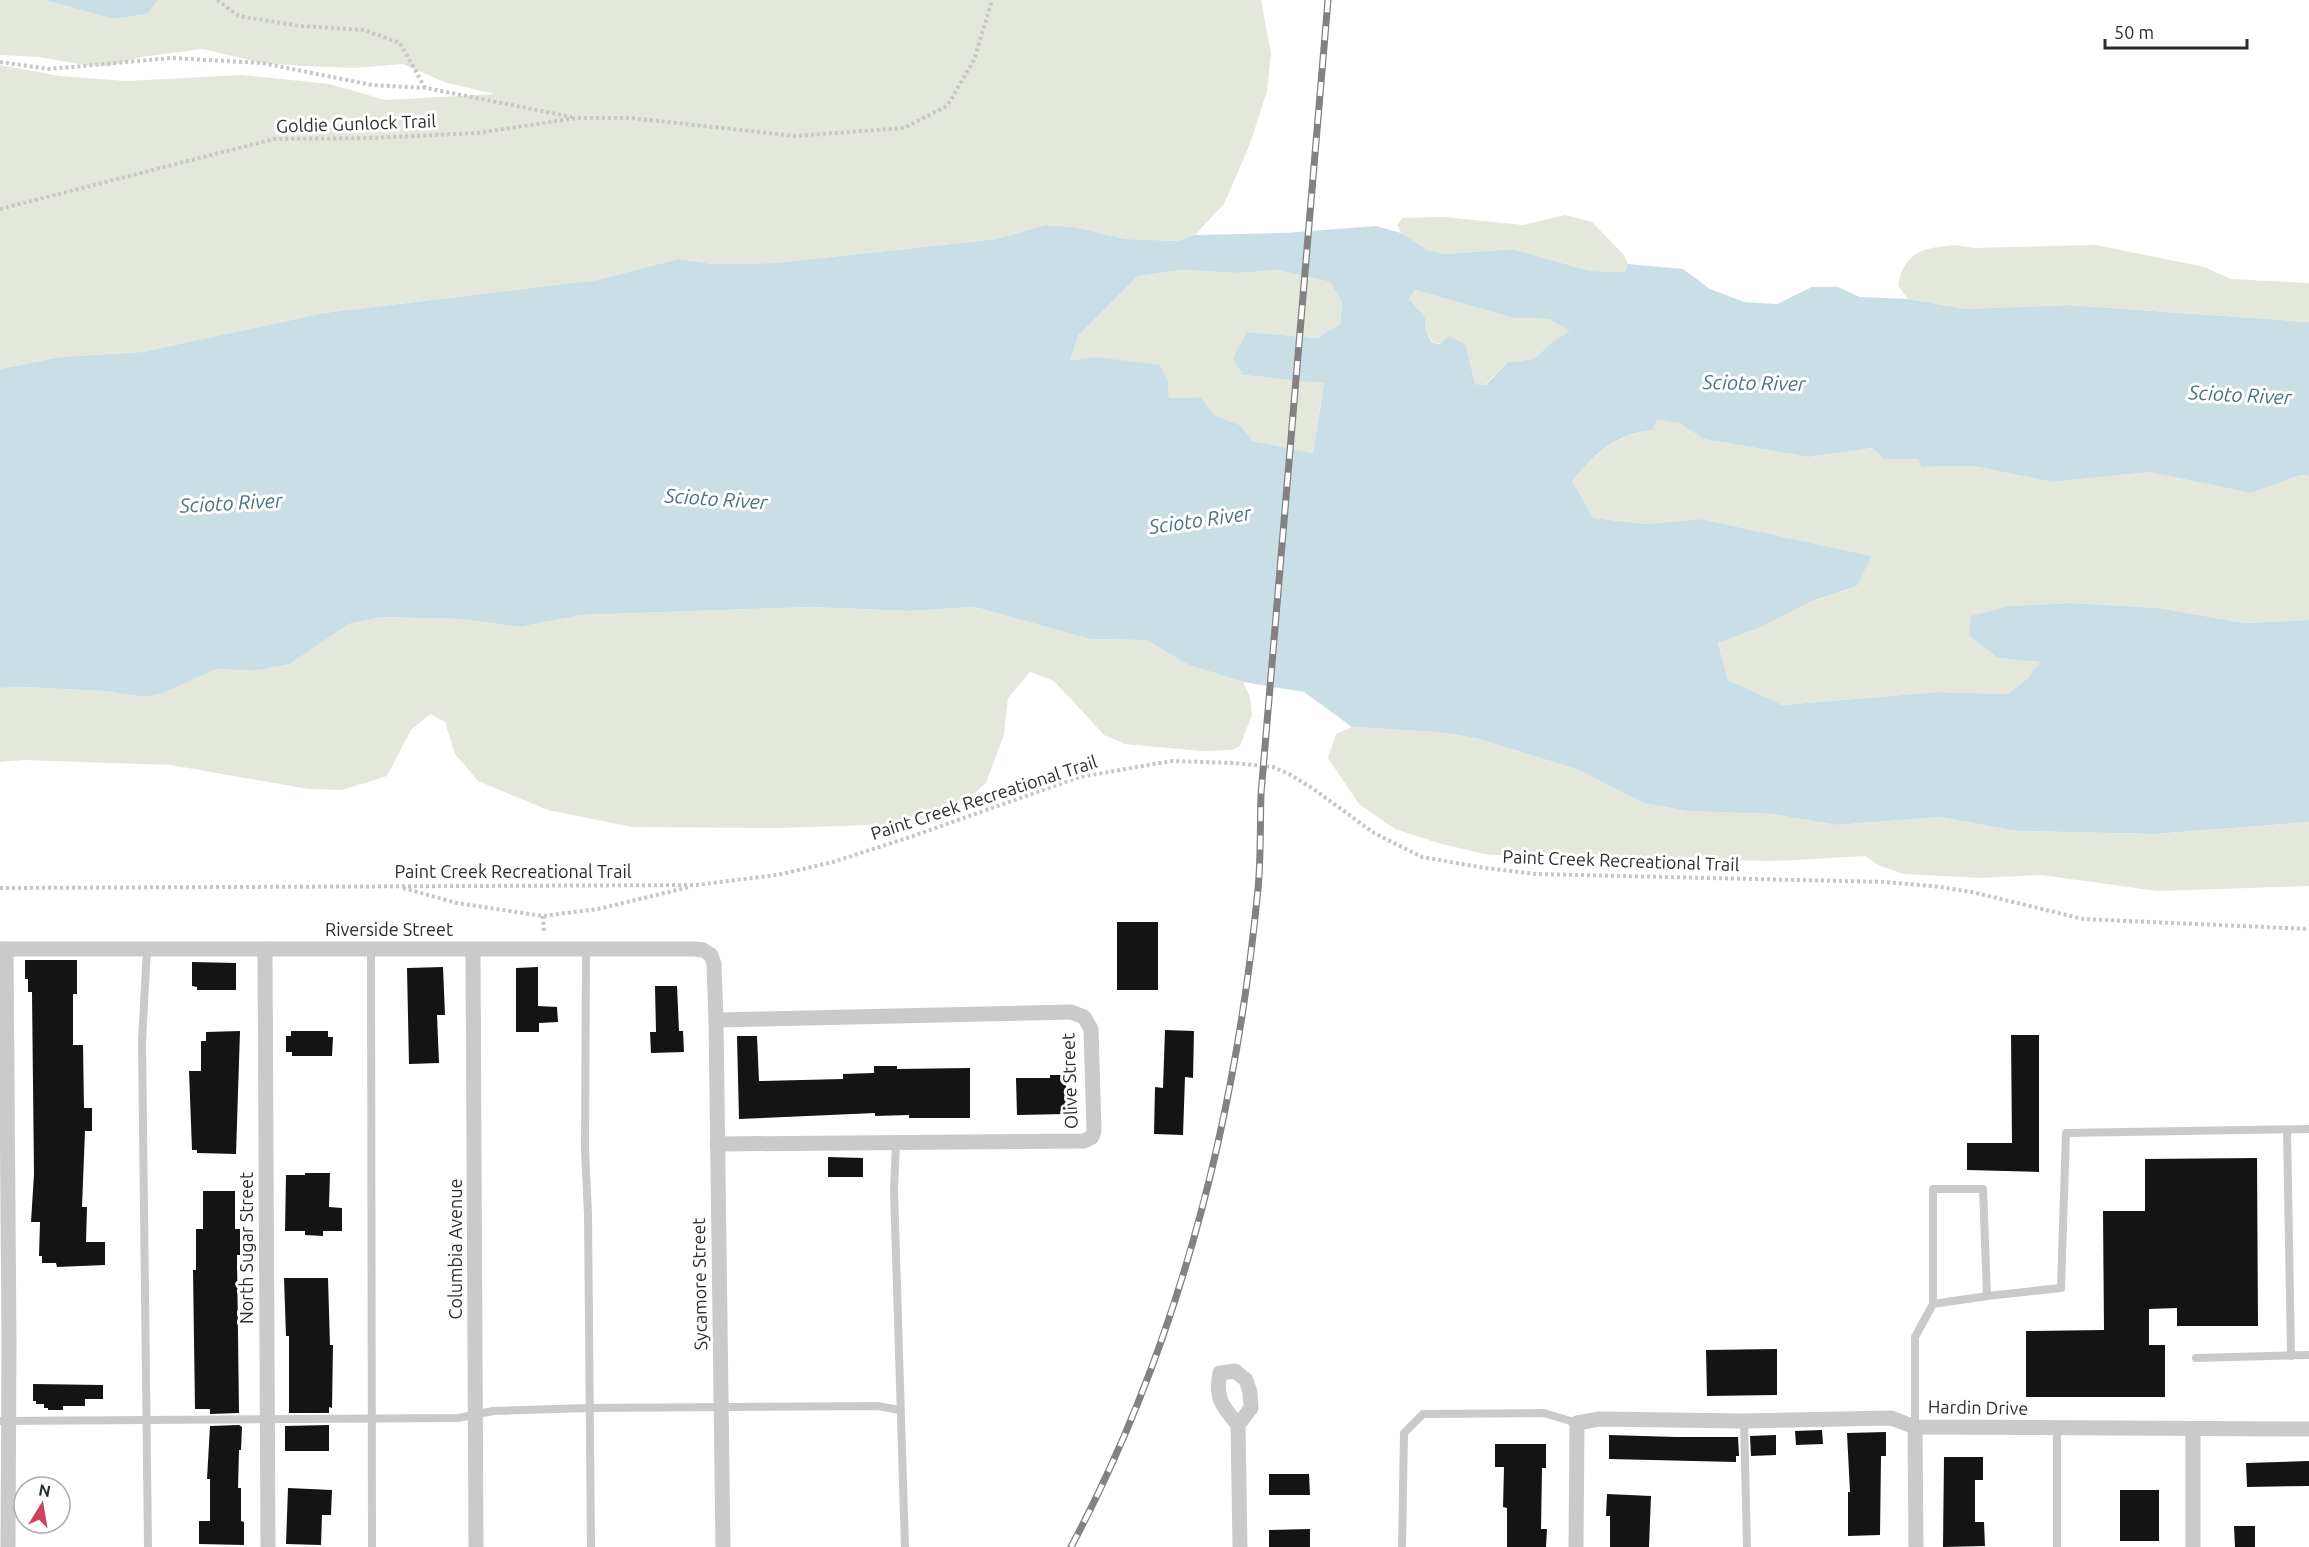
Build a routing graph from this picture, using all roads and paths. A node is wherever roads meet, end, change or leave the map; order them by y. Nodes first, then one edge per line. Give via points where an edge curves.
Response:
1 (217, 0) edge
2 (992, 0) edge
3 (0, 62) edge
4 (426, 88) junction
5 (576, 118) junction
6 (0, 210) edge
7 (696, 885) junction
8 (397, 886) junction
9 (0, 888) edge
10 (2309, 929) edge
11 (3, 949) edge
12 (147, 949) junction
13 (266, 949) junction
14 (371, 950) junction
15 (474, 950) junction
16 (586, 950) junction
17 (716, 1020) junction
18 (2309, 1129) edge
19 (2287, 1130) junction
20 (717, 1144) junction
21 (896, 1144) junction
22 (1988, 1296) junction
23 (1933, 1304) junction
24 (2291, 1356) junction
25 (2309, 1356) edge
26 (2196, 1358) dead end
27 (722, 1406) junction
28 (589, 1408) junction
29 (900, 1410) junction
30 (476, 1415) junction
31 (267, 1418) junction
32 (148, 1420) junction
33 (372, 1420) junction
34 (1744, 1420) junction
35 (4, 1421) edge
36 (1577, 1423) junction
37 (1238, 1425) dead end
38 (1915, 1427) junction
39 (2057, 1429) junction
40 (2193, 1429) junction
41 (2309, 1429) edge
42 (8, 1547) edge
43 (148, 1547) edge
44 (268, 1547) edge
45 (372, 1547) edge
46 (476, 1547) edge
47 (591, 1547) edge
48 (723, 1547) edge
49 (905, 1547) edge
50 (1240, 1547) edge
51 (1402, 1547) edge
52 (1576, 1547) edge
53 (1747, 1547) edge
54 (1916, 1547) edge
55 (2057, 1547) edge
56 (2193, 1547) edge

1 - 4 path, Goldie Gunlock Trail via 239,16 300,26 364,30 400,43
2 - 5 path, Goldie Gunlock Trail via 974,60 947,106 904,128 795,136 631,118
3 - 4 path, Goldie Gunlock Trail via 49,69 171,58 262,63 372,85
4 - 5 path, Goldie Gunlock Trail
5 - 6 path, Goldie Gunlock Trail via 478,133 274,140
7 - 8 path, Paint Creek Recreational Trail
7 - 8 path via 598,909 543,916 457,903
7 - 10 path, Paint Creek Recreational Trail via 777,875 833,862 1080,777 1171,761 1273,767 1374,833 1422,857 1485,868 1548,874 1924,885 1972,892 2083,919
8 - 9 path, Paint Creek Recreational Trail
11 - 12 street, Riverside Street
11 - 35 street
12 - 13 street, Riverside Street
12 - 32 lane via 142,1041
13 - 14 street, Riverside Street
13 - 31 street, North Sugar Street
14 - 15 street, Riverside Street
14 - 33 lane
15 - 16 street, Riverside Street
15 - 30 street, Columbia Avenue
16 - 17 street, Riverside Street via 703,950 711,955 714,964
16 - 28 lane
17 - 20 street, Sycamore Street
17 - 21 street, Olive Street via 1071,1012 1083,1017 1091,1029 1092,1137 1084,1141
18 - 19 lane
19 - 22 lane via 2066,1133 2061,1288
19 - 24 lane
20 - 21 street, Olive Street
20 - 27 street, Sycamore Street
21 - 29 lane
22 - 23 lane
22 - 23 lane via 1983,1189 1933,1189
23 - 38 lane via 1915,1337
24 - 25 lane
24 - 26 lane
27 - 28 lane
27 - 29 lane via 878,1406
27 - 48 street, Sycamore Street
28 - 30 lane
28 - 47 lane
29 - 49 lane
30 - 33 lane
30 - 46 street, Columbia Avenue
31 - 32 lane
31 - 33 lane
31 - 44 street, North Sugar Street
32 - 35 lane
32 - 43 lane
33 - 45 lane
34 - 36 street, Hardin Drive via 1599,1419
34 - 38 street, Hardin Drive via 1891,1418
34 - 53 lane
35 - 42 street
36 - 51 lane via 1544,1413 1423,1414 1404,1433
36 - 52 street
37 - 50 street
38 - 39 street, Hardin Drive
38 - 54 street
39 - 40 street, Hardin Drive
39 - 55 lane
40 - 41 street, Hardin Drive
40 - 56 street

